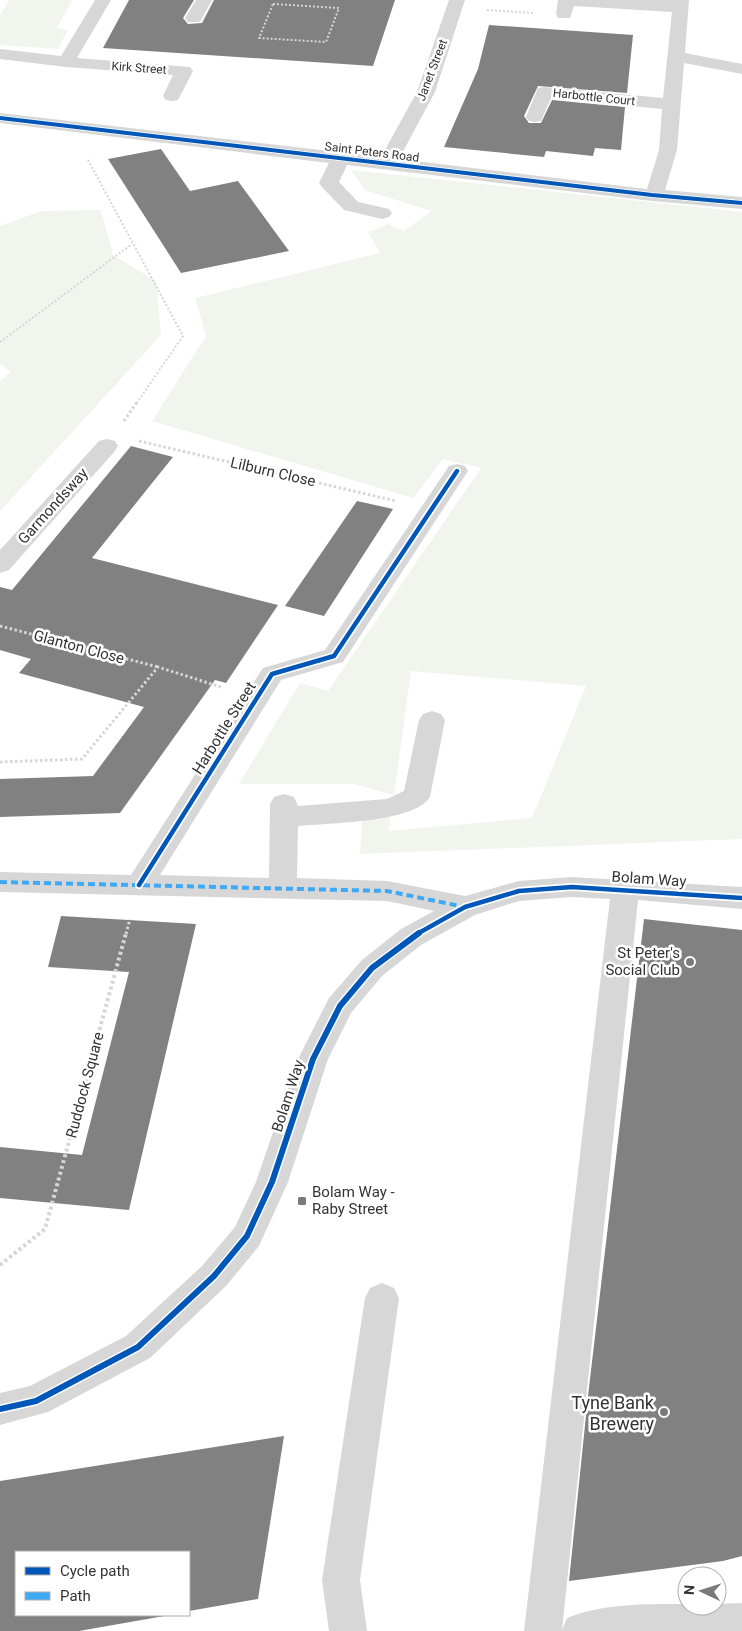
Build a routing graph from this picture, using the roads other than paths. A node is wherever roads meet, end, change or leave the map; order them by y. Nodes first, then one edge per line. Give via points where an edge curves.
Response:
1 (103, 0) edge
2 (204, 0) edge
3 (681, 3) edge
4 (456, 4) edge
5 (564, 14) road end
6 (194, 18) dead end
7 (0, 54) edge
8 (676, 56) junction
9 (66, 62) junction
10 (742, 69) edge
11 (172, 96) dead end
12 (671, 104) junction
13 (535, 117) dead end
14 (0, 118) edge
15 (340, 158) junction
16 (387, 164) junction
17 (656, 189) dead end
18 (742, 203) edge
19 (382, 213) dead end
20 (110, 441) road end
21 (457, 471) dead end
22 (0, 566) edge
23 (432, 720) dead end
24 (0, 882) edge
25 (139, 885) junction
26 (284, 888) junction
27 (625, 889) junction
28 (742, 898) edge
29 (465, 907) junction
30 (382, 1298) dead end
31 (0, 1410) edge
32 (742, 1622) edge
33 (638, 1627) edge
34 (348, 1631) edge
35 (543, 1631) edge
36 (581, 1631) edge

1 - 9 street
2 - 6 street
3 - 5 street via 566,1
3 - 8 street
4 - 16 street, Janet Street via 426,92
7 - 9 street, Kirk Street
8 - 10 street
8 - 12 street
9 - 11 street, Kirk Street via 184,71
12 - 13 street, Harbottle Court via 544,92
12 - 17 street via 668,150
14 - 15 street, Saint Peters Road
15 - 16 street, Saint Peters Road
15 - 19 street via 330,183 351,206
16 - 18 street, Saint Peters Road
20 - 22 street, Garmondsway
21 - 25 street, Harbottle Street via 334,656 272,674
23 - 26 street via 416,797 391,808 284,811
24 - 25 street
25 - 26 street
26 - 29 street via 388,891
27 - 28 street, Bolam Way
27 - 29 street, Bolam Way via 572,887 519,891
27 - 35 street
29 - 31 street, Bolam Way via 411,937 372,968 340,1006 314,1059 272,1182 256,1218 247,1236 214,1276 138,1347 36,1400
30 - 34 street via 341,1580
32 - 33 street
33 - 36 street

